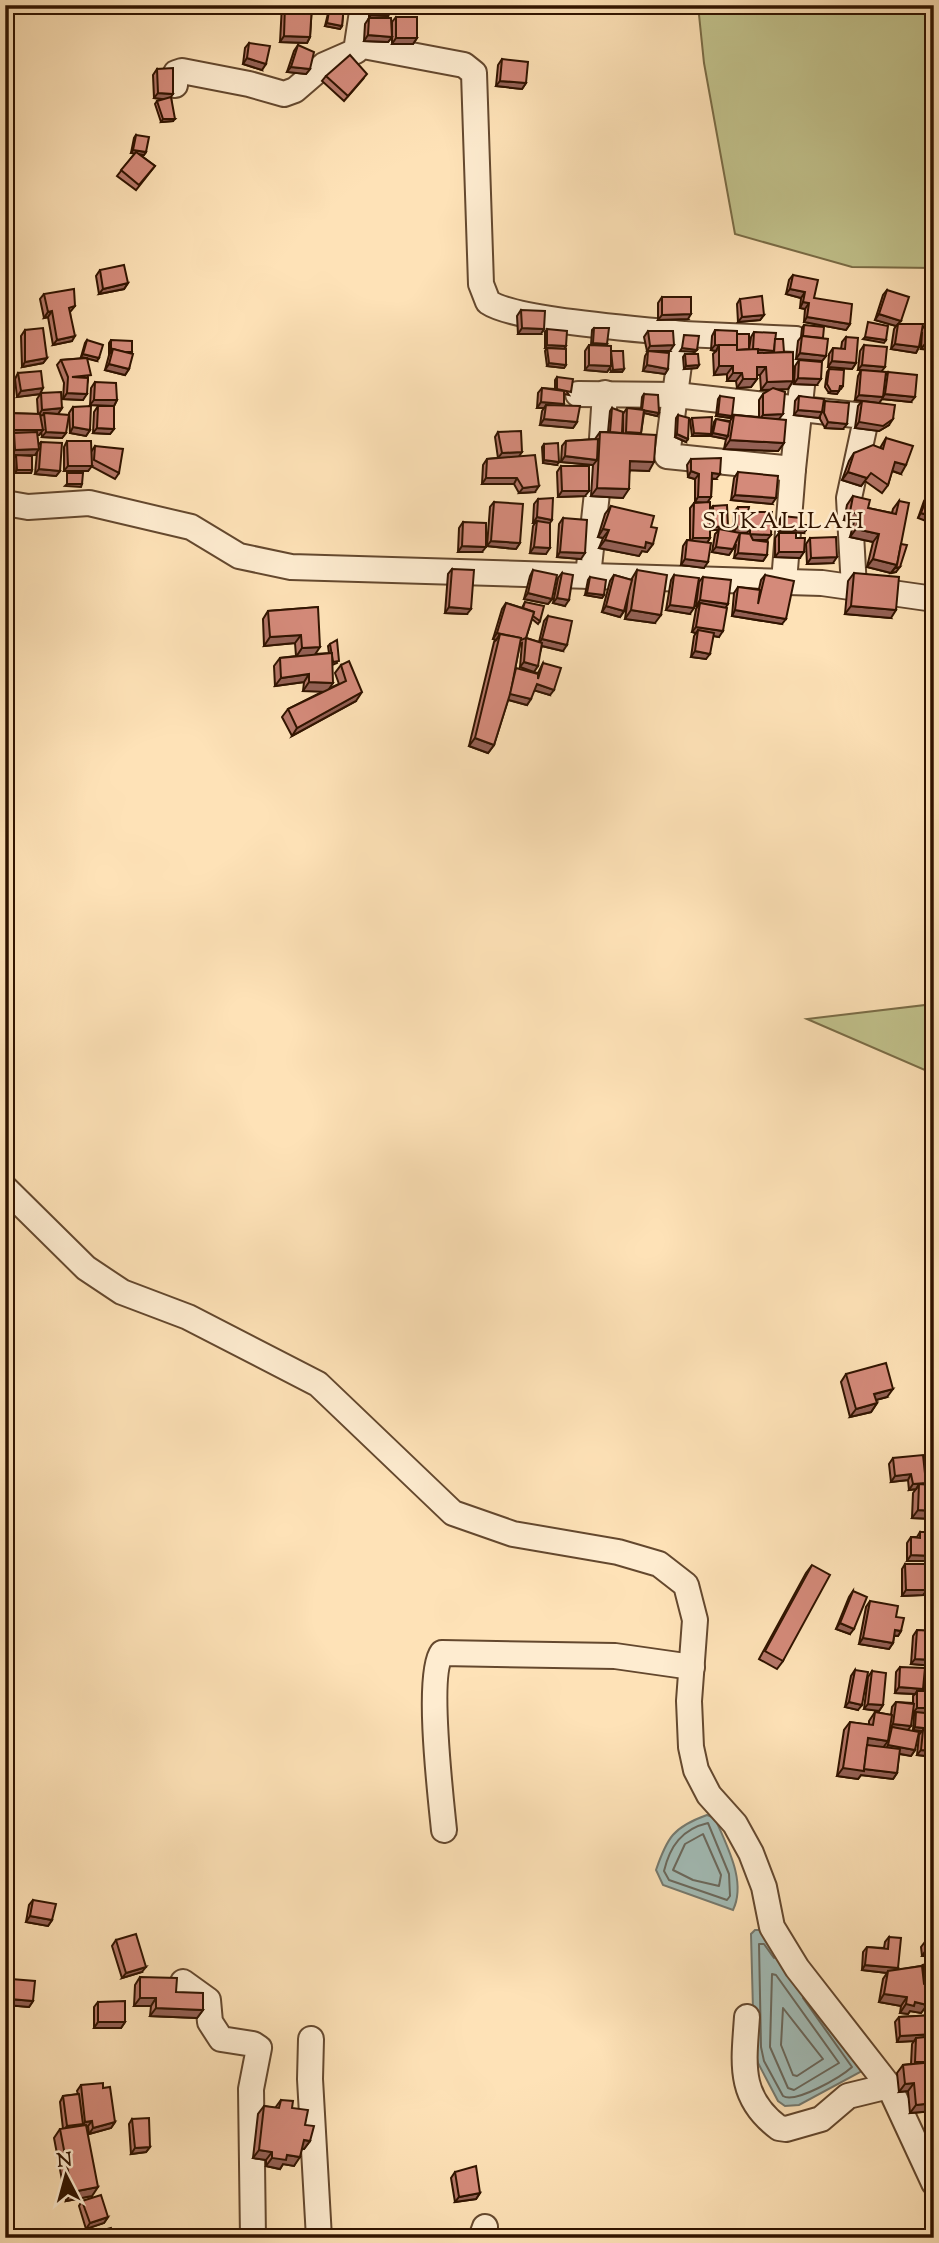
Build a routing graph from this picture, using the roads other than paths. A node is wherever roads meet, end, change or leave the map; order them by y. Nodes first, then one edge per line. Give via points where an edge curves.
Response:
1 (363, 5) edge
2 (358, 45) junction
3 (175, 85) edge
4 (683, 334) junction
5 (606, 393) junction
6 (578, 394) dead end
7 (676, 395) junction
8 (800, 408) junction
9 (601, 454) junction
10 (667, 456) junction
11 (793, 469) junction
12 (5, 503) edge
13 (588, 576) junction
14 (784, 582) junction
15 (854, 587) junction
16 (934, 599) edge
17 (5, 1188) edge
18 (692, 1667) junction
19 (444, 1830) dead end
20 (183, 1982) dead end
21 (747, 2017) dead end
22 (312, 2039) dead end
23 (889, 2086) junction
24 (934, 2183) edge
25 (253, 2238) edge
26 (318, 2238) edge

1 - 2 street
2 - 3 street via 353,53 324,65 284,94 182,71 176,73
2 - 4 street via 464,65 474,73 481,284 488,302 558,319
4 - 7 street
4 - 8 street via 800,340 805,348
5 - 6 street
5 - 7 street
5 - 9 street
7 - 8 street
7 - 10 street
8 - 11 street
8 - 15 street via 865,418 849,498
9 - 10 street
9 - 13 street
10 - 11 street
11 - 14 street
12 - 13 street via 28,507 89,503 191,527 239,556 291,567
13 - 14 street
14 - 15 street
15 - 16 street
17 - 18 street via 86,1268 122,1292 188,1317 317,1384 453,1513 513,1534 618,1552 659,1564 675,1575 692,1601
18 - 19 street via 615,1656 442,1653 437,1669 436,1736
18 - 23 street via 689,1701 696,1770 751,1853 772,1927 797,1968
20 - 25 street via 208,2000 210,2022 221,2039 259,2048 251,2089
21 - 23 street via 747,2088 779,2128 821,2119 848,2096
22 - 26 street
23 - 24 street

